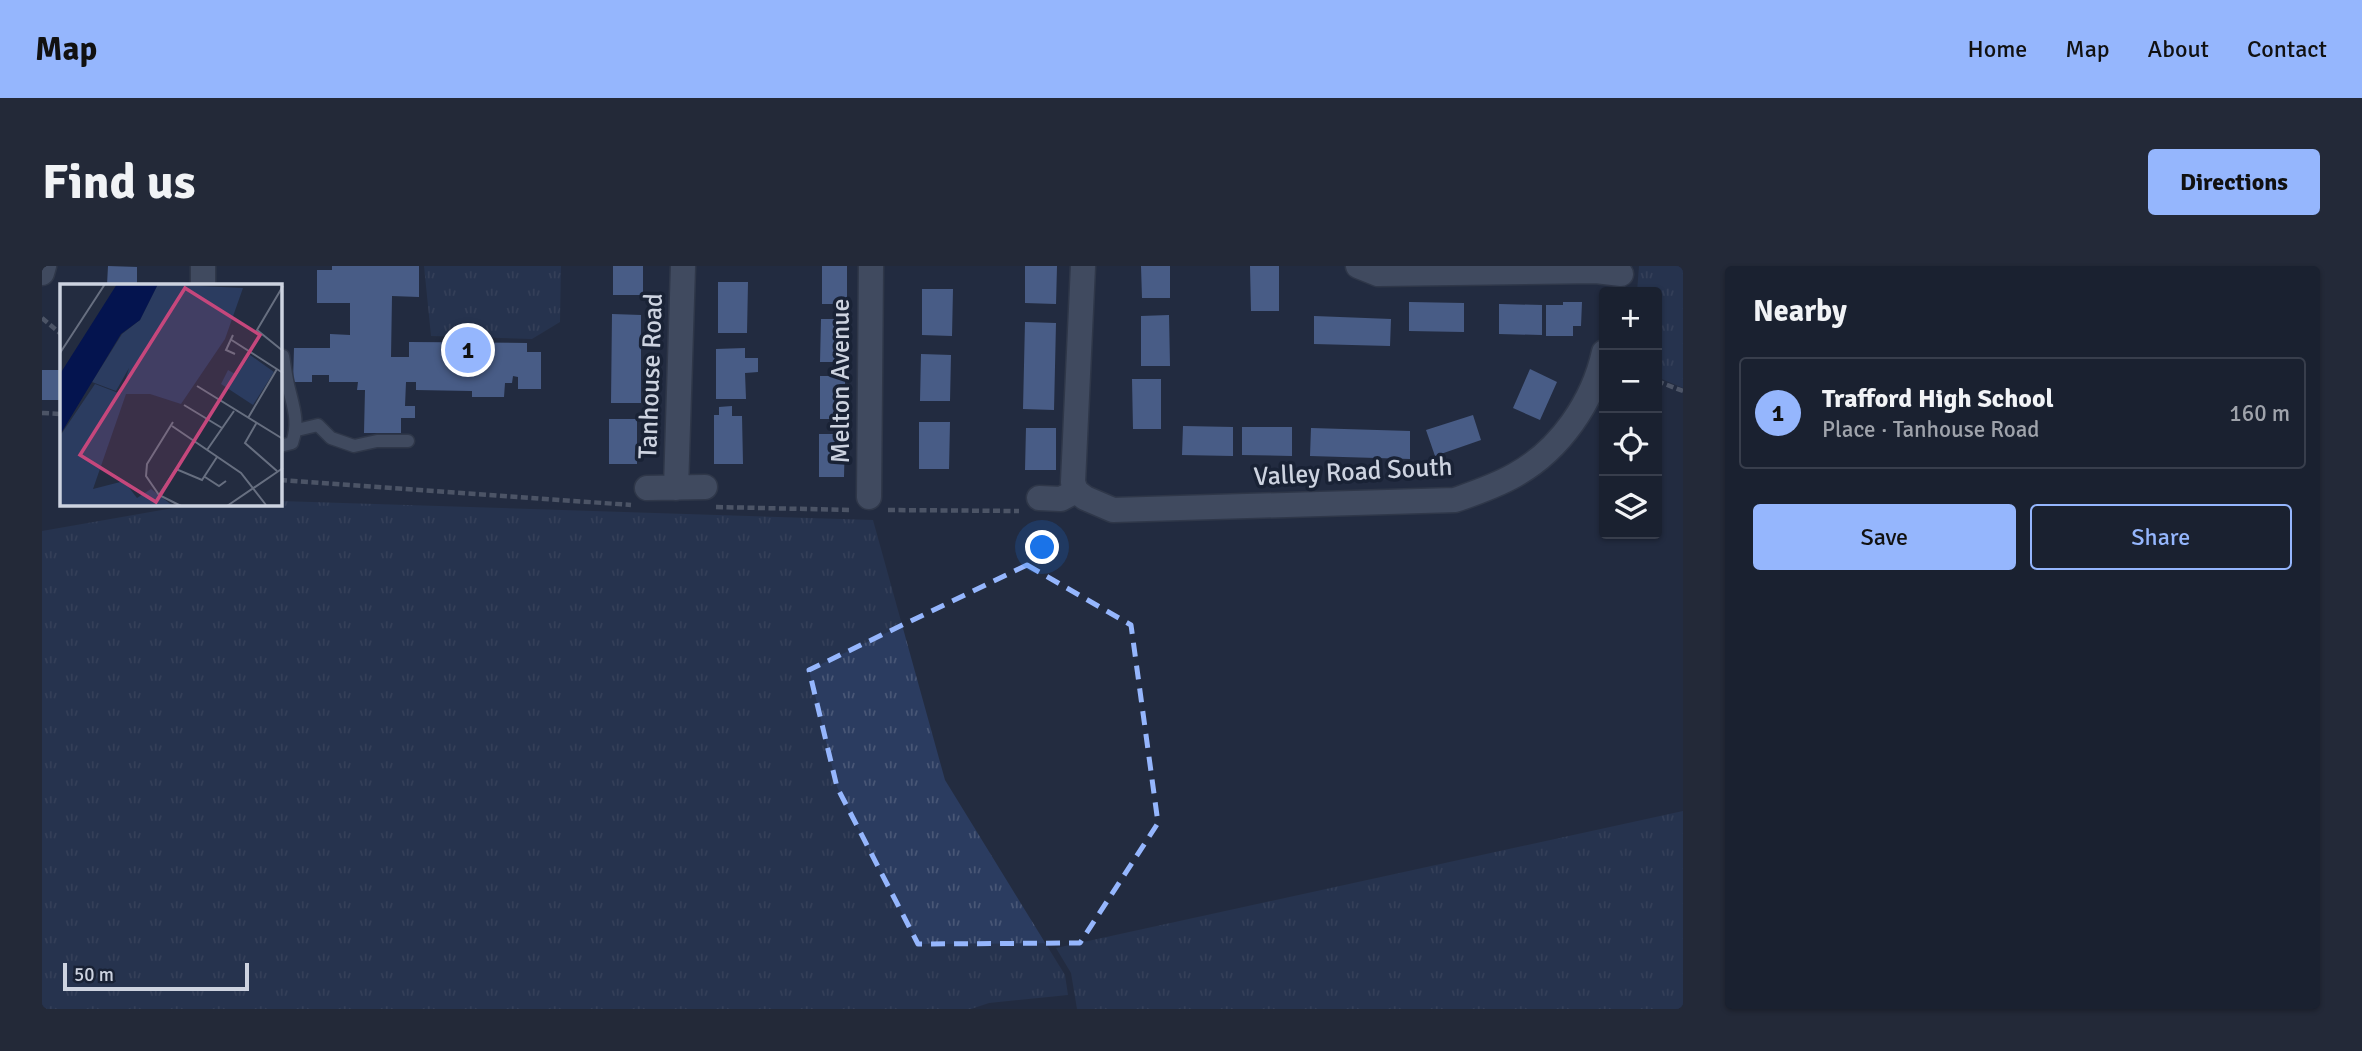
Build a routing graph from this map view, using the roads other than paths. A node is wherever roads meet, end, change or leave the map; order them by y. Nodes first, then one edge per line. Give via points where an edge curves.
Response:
1 (44, 266) edge
2 (203, 266) edge
3 (683, 266) edge
4 (870, 266) edge
5 (1083, 266) edge
6 (1358, 266) edge
7 (42, 273) edge
8 (1620, 277) edge
9 (203, 284) edge
10 (283, 356) dead end
11 (1599, 372) edge
12 (297, 429) junction
13 (408, 442) dead end
14 (282, 446) edge
15 (705, 487) dead end
16 (647, 488) dead end
17 (676, 488) junction
18 (1076, 491) junction
19 (872, 496) dead end
20 (1039, 498) dead end

1 - 7 street
2 - 9 street
3 - 17 street, Tanhouse Road
4 - 19 street, Melton Avenue
5 - 18 street
6 - 8 street via 1378,274 1596,271
10 - 12 lane
11 - 18 street, Valley Road South via 1568,430 1543,455 1517,474 1455,500 1113,510
12 - 13 lane via 318,425 331,438 354,446
12 - 14 lane via 292,443
15 - 17 street, Tanhouse Road
16 - 17 street, Tanhouse Road
18 - 20 street via 1061,499

